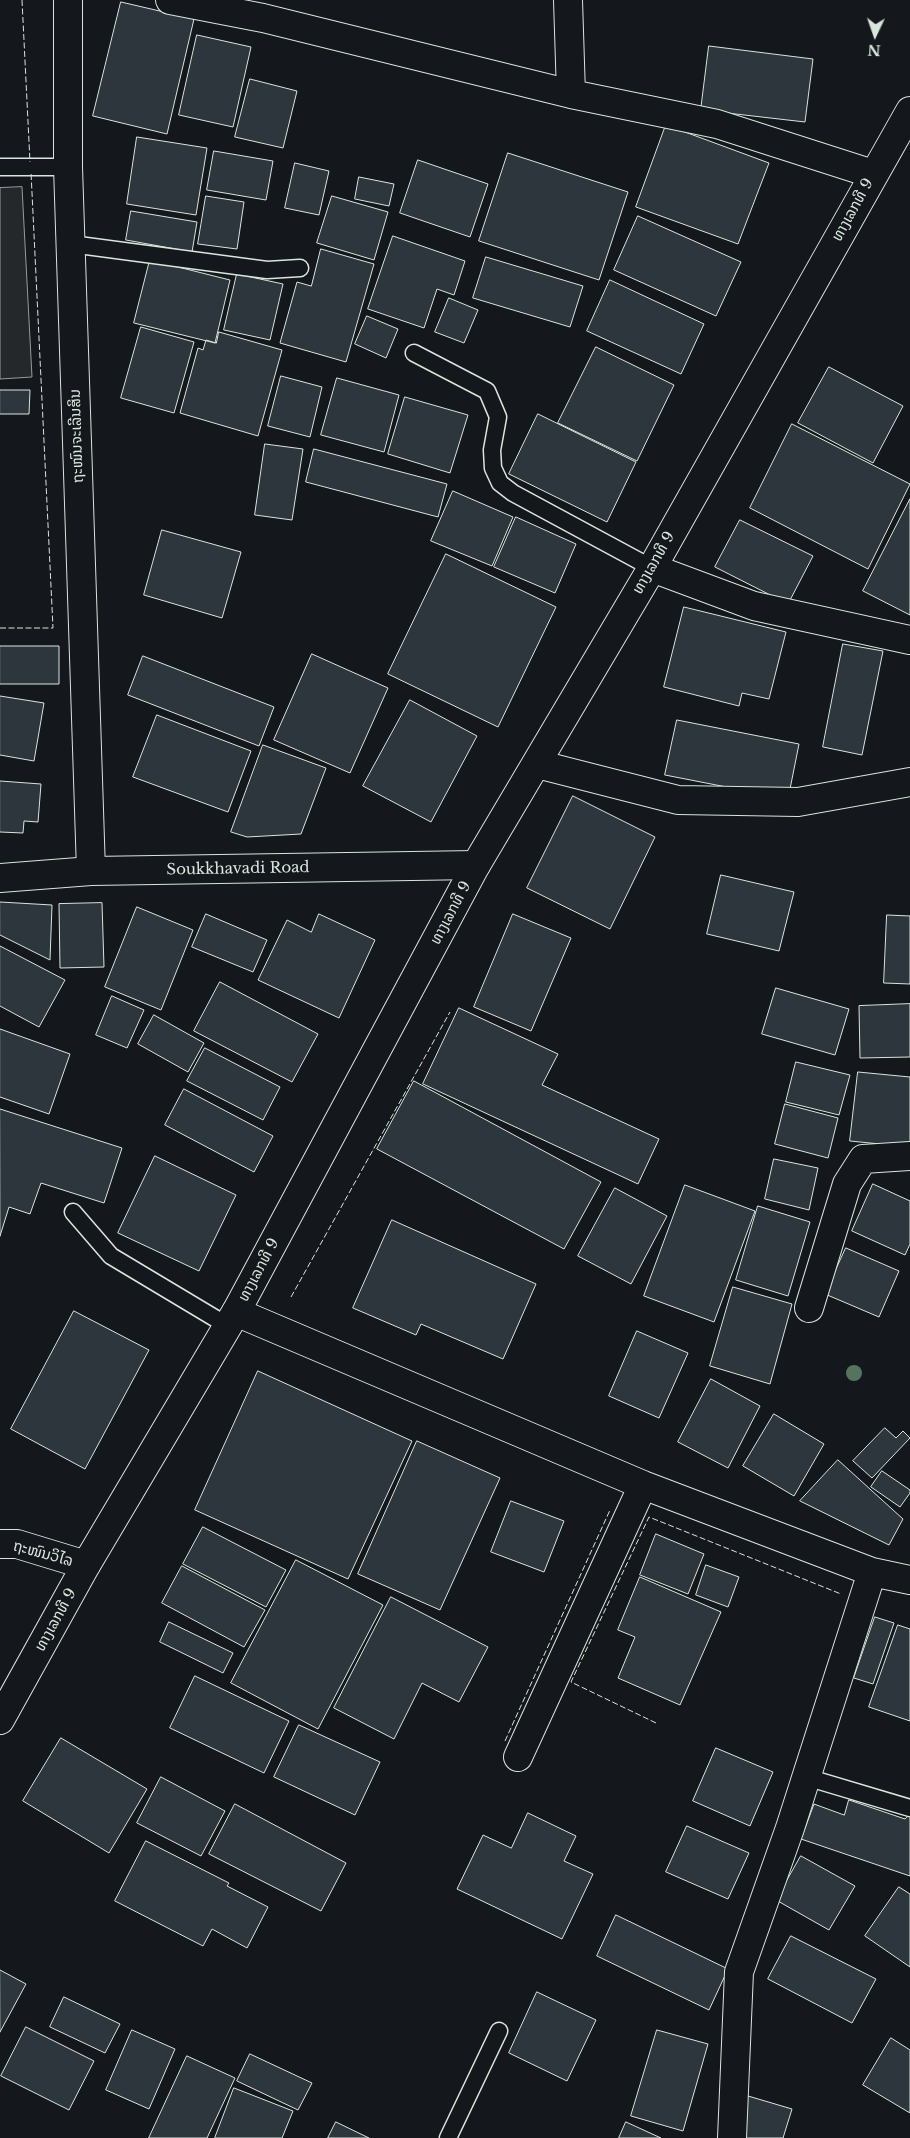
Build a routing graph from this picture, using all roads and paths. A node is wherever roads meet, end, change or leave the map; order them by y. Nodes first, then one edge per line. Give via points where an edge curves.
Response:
1 (68, 0) edge
2 (170, 0) edge
3 (568, 0) edge
4 (571, 94) junction
5 (910, 111) edge
6 (0, 167) edge
7 (68, 167) junction
8 (873, 174) junction
9 (71, 244) junction
10 (300, 268) dead end
11 (414, 353) dead end
12 (652, 568) junction
13 (910, 640) edge
14 (536, 764) junction
15 (910, 782) edge
16 (476, 865) junction
17 (91, 871) junction
18 (0, 878) edge
19 (910, 1156) edge
20 (74, 1212) dead end
21 (809, 1308) dead end
22 (232, 1319) junction
23 (643, 1485) junction
24 (0, 1544) edge
25 (86, 1565) junction
26 (872, 1572) junction
27 (910, 1580) edge
28 (0, 1720) edge
29 (518, 1757) dead end
30 (806, 1777) junction
31 (910, 1808) edge
32 (499, 2031) dead end
33 (448, 2138) edge
34 (732, 2138) edge

1 - 7 street, ຖະໜົນຈະເລີນສິນ
2 - 4 street via 263,18
3 - 4 street
4 - 8 street via 717,124
5 - 8 street, ທາງເລກທີ 9
6 - 7 lane
7 - 9 street, ຖະໜົນຈະເລີນສິນ
8 - 12 street, ທາງເລກທີ 9
9 - 10 lane via 267,270
9 - 17 street, ຖະໜົນຈະເລີນສິນ
11 - 12 lane via 487,391 498,417 492,450 493,468 500,483
12 - 13 street via 754,606
12 - 14 street, ທາງເລກທີ 9
14 - 15 street via 678,800 798,802
14 - 16 street, ທາງເລກທີ 9
16 - 17 street, Soukkhavadi Road
16 - 22 street, ທາງເລກທີ 9
17 - 18 street, Soukkhavadi Road
19 - 21 street via 863,1159 847,1184
20 - 22 lane via 112,1256
22 - 23 street
22 - 25 street, ທາງເລກທີ 9
23 - 26 street
23 - 29 street
24 - 25 street, ຖະໜົນວິໄລ via 17,1544
25 - 28 street, ທາງເລກທີ 9
26 - 27 street
26 - 30 street
30 - 31 lane
30 - 34 street via 739,1972
32 - 33 lane

